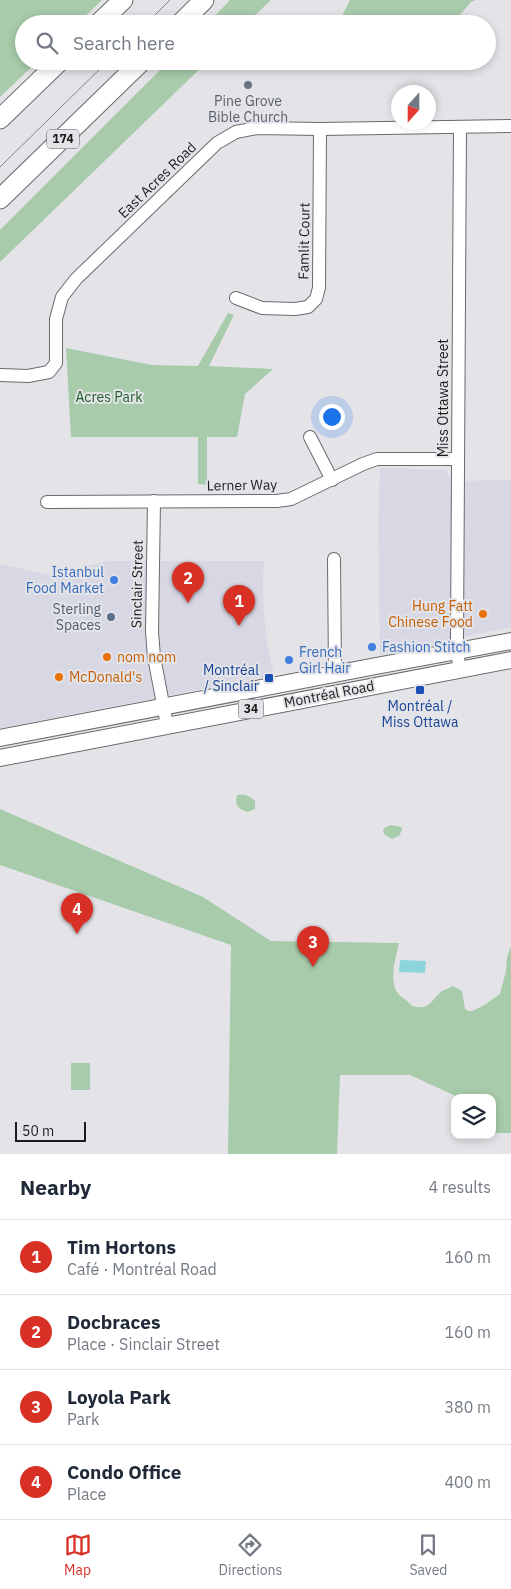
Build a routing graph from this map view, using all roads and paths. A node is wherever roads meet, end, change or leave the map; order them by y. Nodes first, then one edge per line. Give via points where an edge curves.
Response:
1 (122, 0) edge
2 (204, 0) edge
3 (107, 15) edge
4 (189, 15) edge
5 (51, 70) edge
6 (133, 70) edge
7 (0, 119) edge
8 (511, 126) edge
9 (460, 127) junction
10 (320, 128) junction
11 (32, 169) junction
12 (0, 200) edge
13 (0, 205) edge
14 (236, 298) dead end
15 (0, 375) edge
16 (310, 437) dead end
17 (458, 459) junction
18 (332, 480) junction
19 (154, 501) junction
20 (47, 502) dead end
21 (334, 559) dead end
22 (511, 641) edge
23 (458, 651) junction
24 (511, 660) edge
25 (459, 670) junction
26 (335, 674) junction
27 (163, 708) junction
28 (167, 725) junction
29 (0, 738) edge
30 (0, 758) edge

1 - 3 highway
2 - 4 highway
5 - 7 highway
6 - 11 highway, 174
8 - 9 street, East Acres Road
9 - 10 street, East Acres Road
9 - 17 street, Miss Ottawa Street
10 - 14 street, Famlit Court via 319,288 316,300 308,307 295,309 262,308
10 - 15 street, East Acres Road via 257,128 236,132 218,143 76,279 62,297 56,319 56,362 49,372 28,376
11 - 12 highway, 174
11 - 13 highway
16 - 18 street
17 - 18 street, Lerner Way via 377,459
17 - 23 street, Miss Ottawa Street
18 - 19 street, Lerner Way via 291,499 277,501
19 - 20 street, Lerner Way
19 - 27 street, Sinclair Street via 152,632
21 - 26 street
22 - 23 main road, Montréal Road / 34
23 - 25 street, Miss Ottawa Street
23 - 26 main road, Montréal Road / 34
24 - 25 main road, Montréal Road / 34
25 - 28 main road, Montréal Road / 34
26 - 27 main road, Montréal Road / 34
27 - 28 street, Sinclair Street
27 - 29 main road, Montréal Road / 34
28 - 30 main road, Montréal Road / 34

